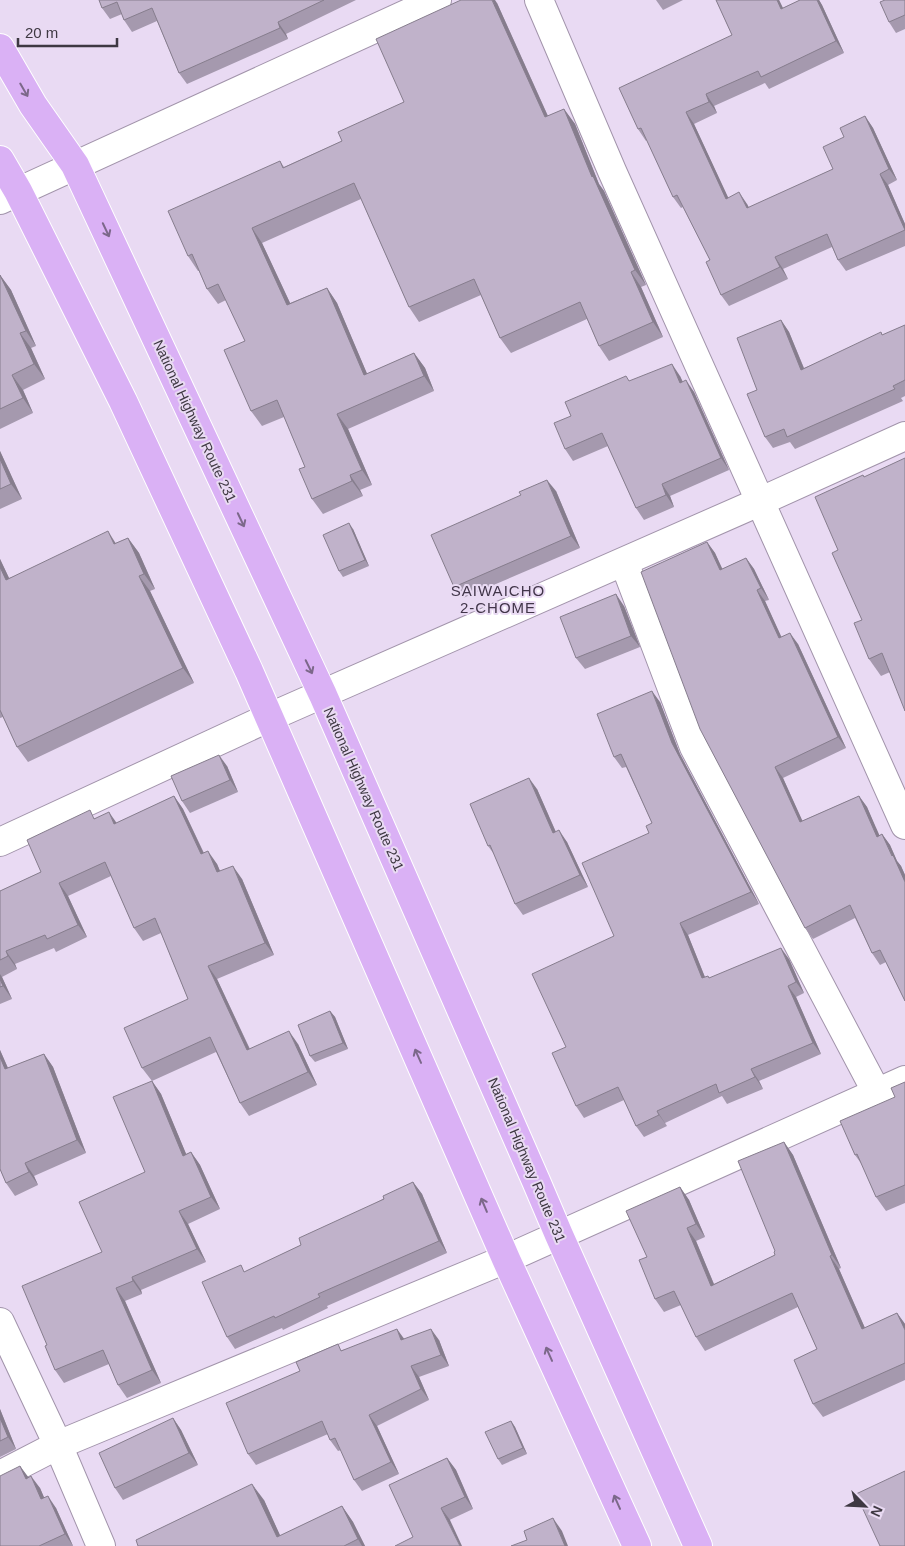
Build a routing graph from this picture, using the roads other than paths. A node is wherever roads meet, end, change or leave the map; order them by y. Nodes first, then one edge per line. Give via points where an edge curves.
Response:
1 (437, 0) edge
2 (539, 0) edge
3 (0, 48) edge
4 (0, 160) edge
5 (75, 165) junction
6 (9, 195) edge
7 (905, 436) edge
8 (759, 502) junction
9 (624, 562) junction
10 (323, 695) junction
11 (270, 717) junction
12 (905, 825) edge
13 (0, 842) edge
14 (905, 1080) edge
15 (876, 1093) junction
16 (559, 1235) junction
17 (506, 1259) junction
18 (0, 1322) edge
19 (58, 1446) junction
20 (0, 1475) edge
21 (102, 1546) edge
22 (637, 1546) edge
23 (698, 1546) edge

1 - 5 street
2 - 8 street
3 -> 5 highway, National Highway Route 231 via 33,105
4 - 6 highway
5 - 6 street
5 -> 10 highway, National Highway Route 231
6 - 11 highway via 123,400
7 - 8 street
8 - 9 street
8 - 12 street
9 - 10 street
9 - 15 street via 694,747
10 - 11 street
10 - 16 highway, National Highway Route 231
11 - 13 street
17 -> 11 highway
14 - 15 street
15 - 16 street
16 - 17 street
16 - 23 highway, National Highway Route 231
17 - 19 street
22 -> 17 highway
18 - 19 street
19 - 20 street
19 - 21 street

